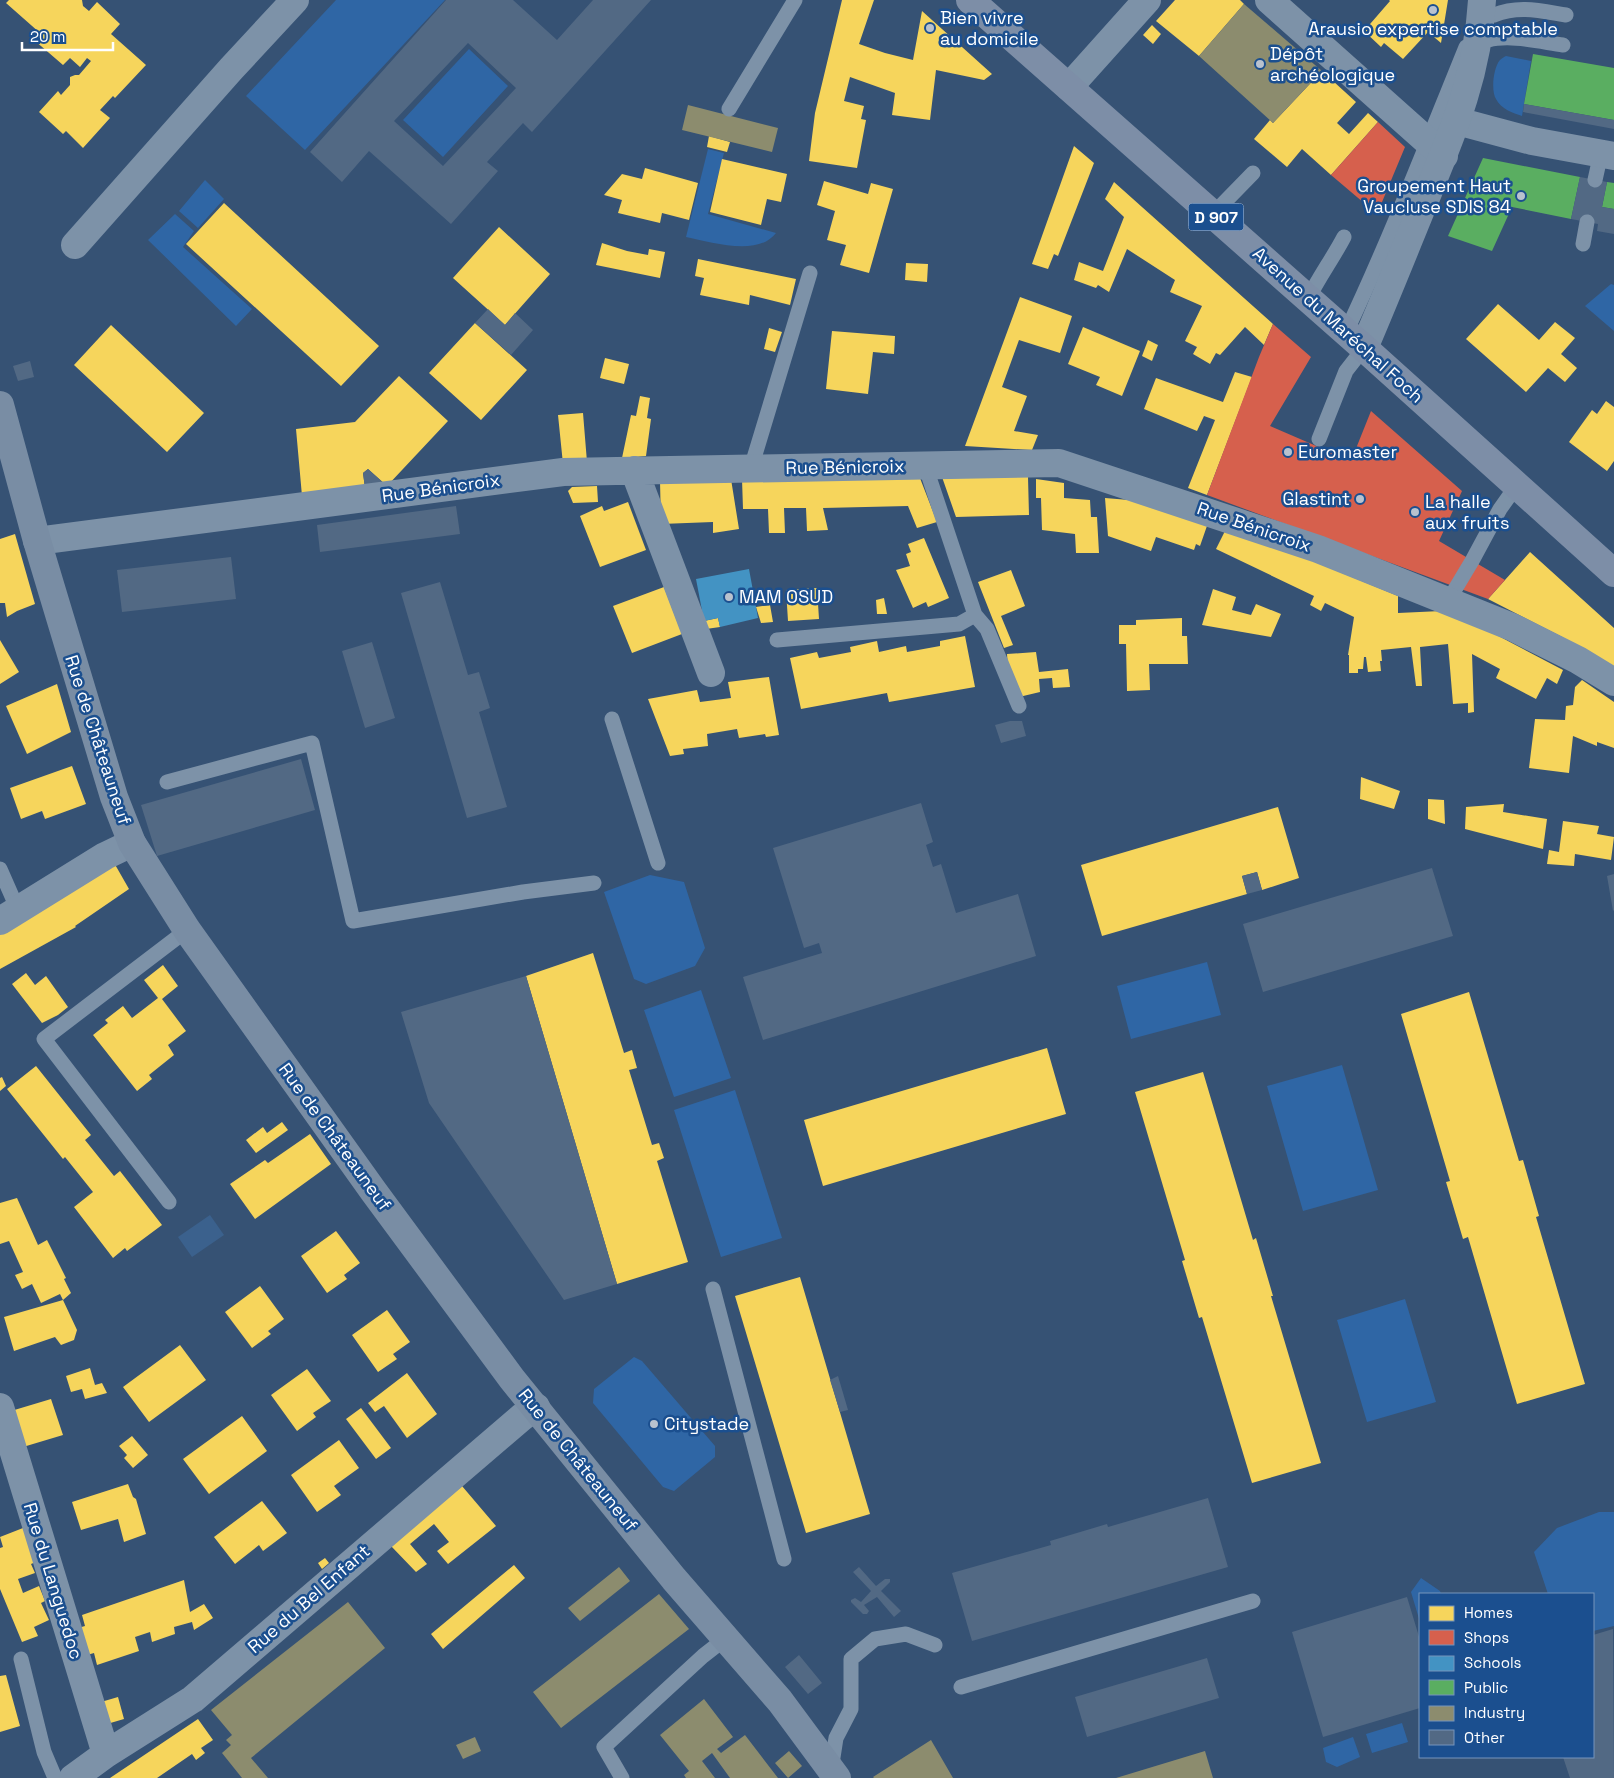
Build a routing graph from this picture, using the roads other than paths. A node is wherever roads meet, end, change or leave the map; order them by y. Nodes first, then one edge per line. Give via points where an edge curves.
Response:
1 (295, 0) edge
2 (796, 0) edge
3 (970, 0) edge
4 (1147, 0) edge
5 (1269, 0) edge
6 (1566, 15) dead end
7 (1480, 21) edge
8 (1563, 45) dead end
9 (1459, 63) junction
10 (1069, 87) junction
11 (729, 109) dead end
12 (1457, 121) junction
13 (1436, 149) junction
14 (1607, 155) edge
15 (1253, 173) dead end
16 (1596, 180) dead end
17 (1213, 214) junction
18 (1587, 222) dead end
19 (1344, 236) dead end
20 (1583, 244) dead end
21 (75, 245) dead end
22 (810, 273) dead end
23 (1308, 299) junction
24 (1355, 340) junction
25 (0, 404) edge
26 (1319, 439) dead end
27 (925, 465) junction
28 (752, 468) junction
29 (634, 470) junction
30 (1517, 485) junction
31 (37, 541) junction
32 (1614, 573) edge
33 (1448, 601) junction
34 (975, 615) junction
35 (777, 640) dead end
36 (711, 673) dead end
37 (1614, 682) edge
38 (1019, 706) dead end
39 (612, 719) dead end
40 (167, 782) dead end
41 (132, 843) junction
42 (658, 863) dead end
43 (0, 868) edge
44 (594, 884) dead end
45 (9, 916) edge
46 (187, 930) junction
47 (169, 1202) dead end
48 (713, 1289) dead end
49 (0, 1407) edge
50 (536, 1407) junction
51 (784, 1559) dead end
52 (1254, 1600) dead end
53 (726, 1638) junction
54 (935, 1646) dead end
55 (20, 1659) dead end
56 (961, 1687) dead end
57 (106, 1754) junction
58 (834, 1774) edge
59 (56, 1778) edge
60 (73, 1778) edge
61 (622, 1778) edge

1 - 21 street
2 - 11 lane
3 - 10 main road, Avenue du Maréchal Foch / D 907
4 - 10 street
5 - 13 street
6 - 7 lane via 1526,8 1512,9
7 - 8 lane via 1495,38
7 - 9 lane
7 - 9 lane via 1470,35
7 - 12 street via 1473,70
9 - 13 lane
10 - 17 main road, Avenue du Maréchal Foch / D 907
12 - 13 street
12 - 14 street via 1532,141
13 - 24 street
14 - 16 lane
15 - 17 lane
17 - 23 main road, Avenue du Maréchal Foch / D 907
18 - 20 lane
19 - 23 lane
22 - 28 lane
23 - 24 main road, Avenue du Maréchal Foch / D 907
24 - 26 lane
24 - 30 main road, Avenue du Maréchal Foch / D 907
25 - 31 main road, Rue de Châteauneuf
27 - 28 street, Rue Bénicroix
27 - 33 street, Rue Bénicroix via 1059,463 1318,549
27 - 34 lane
28 - 29 street, Rue Bénicroix
29 - 31 street, Rue Bénicroix via 563,472
29 - 36 street
30 - 32 main road, Avenue du Maréchal Foch / D 907
30 - 33 lane via 1500,508
31 - 41 main road, Rue de Châteauneuf via 114,797
33 - 37 street, Rue Bénicroix via 1512,627
34 - 35 lane via 959,624
34 - 38 lane via 987,629
39 - 42 lane
40 - 44 lane via 312,743 353,921 522,892
41 - 45 street via 105,856
41 - 46 main road, Rue de Châteauneuf
43 - 45 lane
46 - 47 lane via 44,1039
46 - 50 main road, Rue de Châteauneuf via 406,1237
48 - 51 lane
49 - 57 street, Rue du Languedoc
50 - 53 main road, Rue de Châteauneuf via 674,1579
50 - 57 street, Rue du Bel Enfant via 193,1700
52 - 56 lane
53 - 58 main road, Rue de Châteauneuf
53 - 61 lane via 604,1747
54 - 58 lane via 906,1634 875,1639 851,1659 851,1709 836,1738
55 - 59 lane via 44,1752
57 - 60 street, Rue du Bel Enfant

